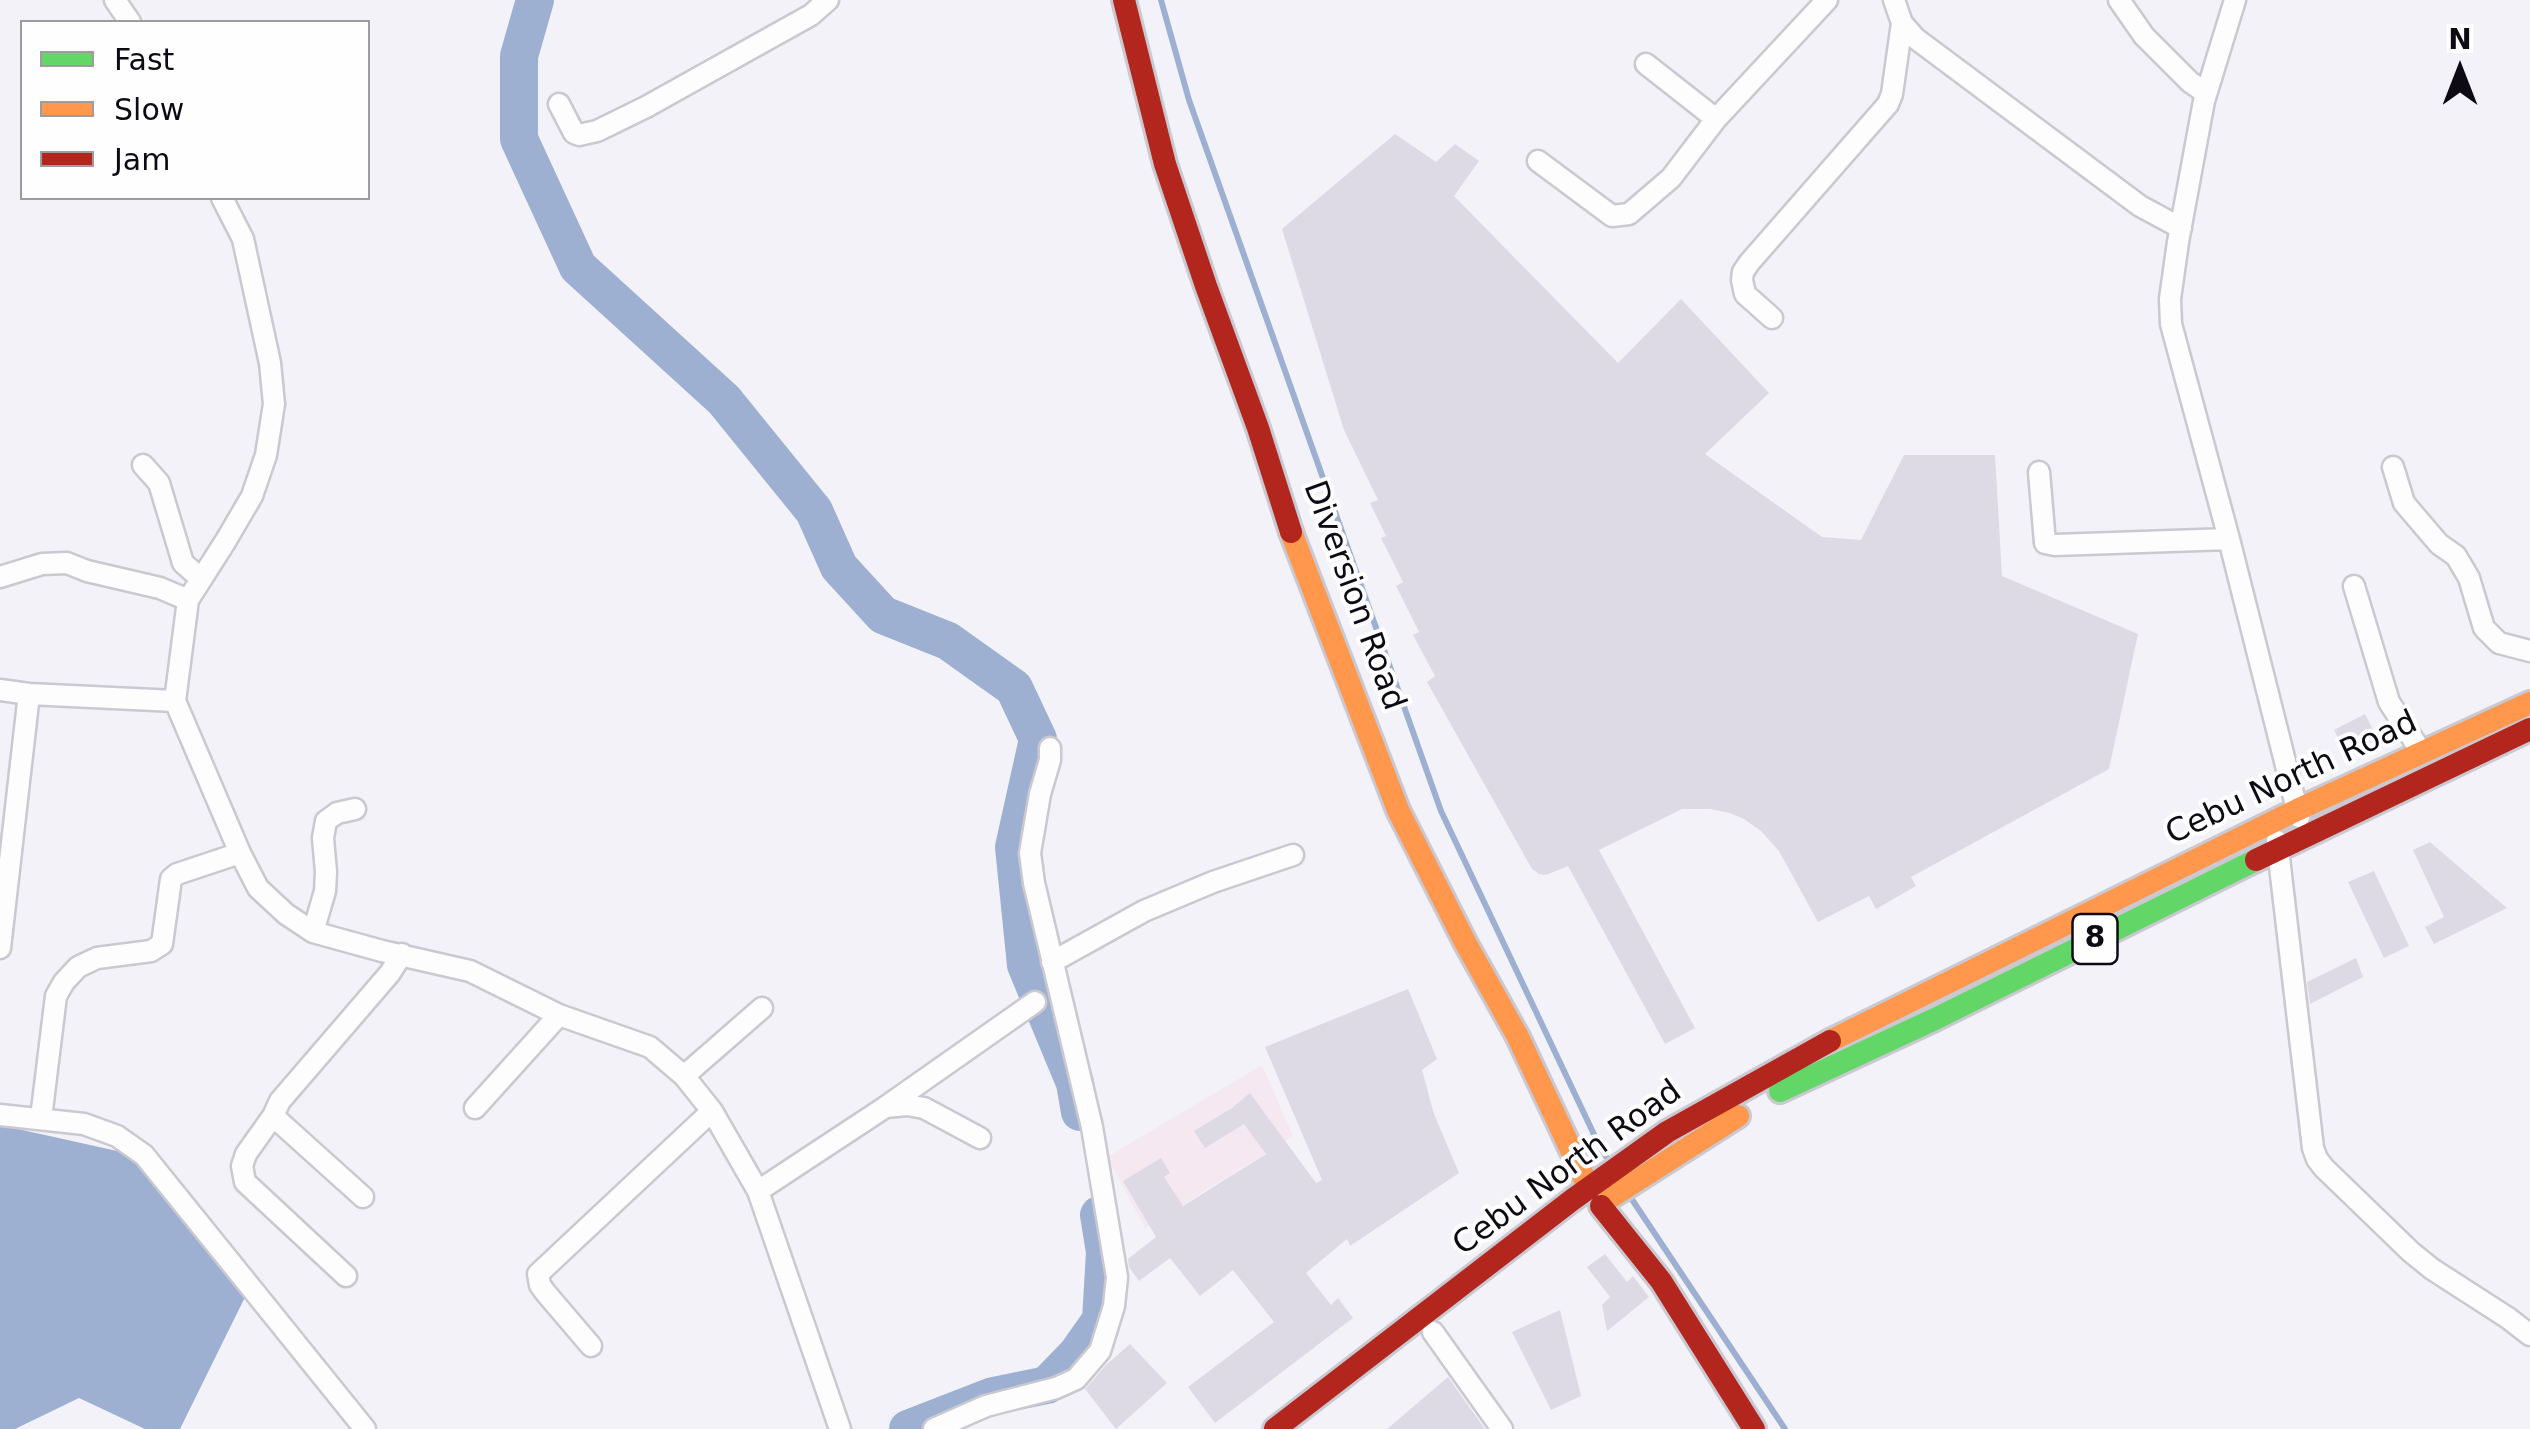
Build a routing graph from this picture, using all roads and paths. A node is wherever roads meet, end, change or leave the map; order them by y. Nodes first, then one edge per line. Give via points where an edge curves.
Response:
1 (828, 0) edge
2 (1124, 0) edge
3 (1827, 0) edge
4 (1894, 0) edge
5 (2120, 0) edge
6 (2235, 0) edge
7 (1902, 23) junction
8 (1646, 64) dead end
9 (2206, 93) junction
10 (559, 104) dead end
11 (1716, 119) junction
12 (1538, 161) dead end
13 (223, 200) edge
14 (2181, 228) junction
15 (1772, 318) dead end
16 (143, 464) dead end
17 (2392, 467) dead end
18 (2039, 472) dead end
19 (2229, 539) junction
20 (0, 577) edge
21 (200, 578) junction
22 (2354, 586) dead end
23 (188, 600) junction
24 (2530, 652) edge
25 (0, 690) edge
26 (29, 694) junction
27 (174, 701) junction
28 (2530, 703) edge
29 (2530, 728) edge
30 (1050, 748) dead end
31 (2422, 753) junction
32 (355, 809) dead end
33 (2297, 810) junction
34 (2272, 823) junction
35 (2303, 838) junction
36 (2279, 849) junction
37 (240, 853) junction
38 (1292, 854) dead end
39 (2082, 916) junction
40 (1, 930) edge
41 (313, 932) junction
42 (2094, 940) junction
43 (0, 948) edge
44 (402, 954) junction
45 (1052, 962) junction
46 (1036, 1002) dead end
47 (762, 1008) dead end
48 (559, 1015) junction
49 (684, 1076) junction
50 (475, 1108) dead end
51 (884, 1108) junction
52 (712, 1111) junction
53 (0, 1115) edge
54 (273, 1116) junction
55 (41, 1118) junction
56 (980, 1138) dead end
57 (1641, 1163) junction
58 (758, 1190) junction
59 (1601, 1192) junction
60 (363, 1197) dead end
61 (346, 1276) dead end
62 (1433, 1332) junction
63 (2530, 1335) edge
64 (591, 1346) dead end
65 (365, 1429) edge
66 (840, 1429) edge
67 (934, 1429) edge
68 (1274, 1429) edge
69 (1310, 1429) edge
70 (1502, 1429) edge
71 (1754, 1429) edge

1 - 10 street via 598,132 574,132
2 - 59 main road, Diversion Road via 1165,164 1206,286 1291,533 1398,810
3 - 11 street
4 - 7 street
5 - 9 street via 2144,36
6 - 9 street
7 - 14 street via 2140,206
7 - 15 street via 1888,104 1743,272 1745,294
8 - 11 street
9 - 14 street
11 - 12 street via 1671,178 1629,214 1612,216
13 - 21 street via 247,257 274,404 252,496
14 - 19 street via 2171,324
16 - 21 street via 159,483 183,563
17 - 24 street via 2404,503 2469,578 2484,628 2499,643
18 - 19 street via 2045,543
19 - 33 street
20 - 23 street via 66,562
21 - 23 street
22 - 31 street via 2389,702
23 - 27 street
25 - 26 street
26 - 27 street
26 - 40 street
27 - 37 street
28 - 31 main road, Cebu North Road / 8
29 - 35 main road, Cebu North Road / 8
30 - 45 street via 1030,853
31 - 33 main road, Cebu North Road / 8
32 - 41 street via 326,822 325,891
33 - 34 main road, Cebu North Road / 8
33 - 35 street
34 - 36 street
34 - 39 main road, Cebu North Road / 8
35 - 36 main road, Cebu North Road / 8
36 - 42 main road, Cebu North Road / 8
36 - 63 street via 2317,1159 2422,1260
37 - 41 street via 258,888
37 - 55 street via 171,879 162,944 97,958 64,982 56,996
38 - 45 street via 1144,911
39 - 42 main road, 8
39 - 57 main road, Cebu North Road / 8 via 1848,1030 1667,1132
40 - 43 street
41 - 44 street
42 - 57 main road, Cebu North Road / 8
44 - 48 street via 470,971
44 - 54 street
45 - 67 street via 1092,1127 1117,1277 1114,1306 1100,1351 1076,1379
46 - 51 street
47 - 49 street
48 - 49 street via 650,1047
48 - 50 street
49 - 52 street
51 - 56 street via 924,1108
51 - 58 street
52 - 58 street
52 - 64 street via 538,1274 545,1292
53 - 55 street
54 - 60 street
54 - 61 street via 246,1154 245,1182
55 - 65 street via 84,1124 144,1154
57 - 59 main road, Cebu North Road / 8
58 - 66 street
59 - 62 main road, Cebu North Road / 8
59 - 68 main road, Cebu North Road / 8
59 - 71 main road, Diversion Road
62 - 69 main road, Cebu North Road / 8
62 - 70 street

